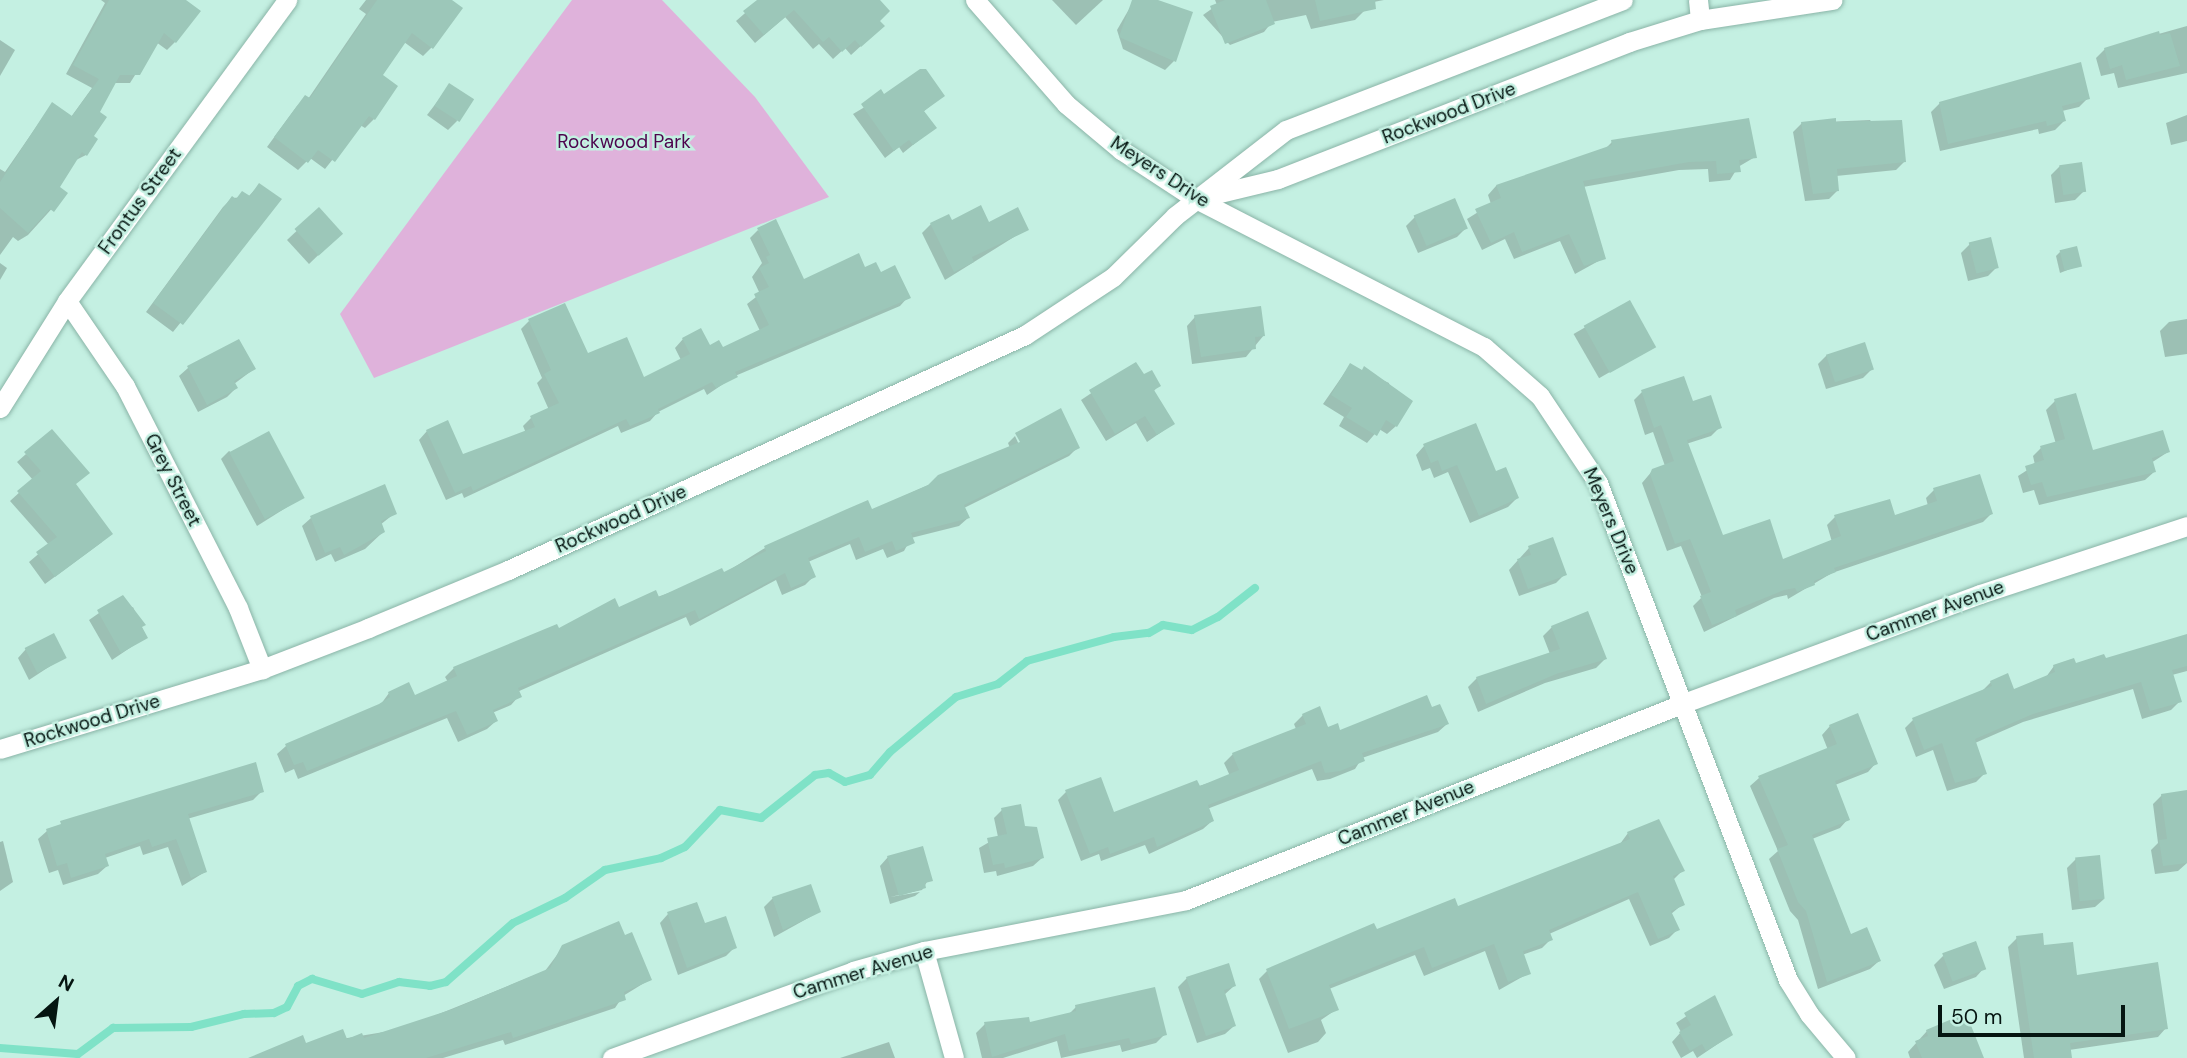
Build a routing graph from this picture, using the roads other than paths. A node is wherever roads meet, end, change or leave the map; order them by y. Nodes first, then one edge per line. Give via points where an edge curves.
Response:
1 (287, 0) edge
2 (975, 0) edge
3 (1623, 0) edge
4 (1833, 0) edge
5 (1699, 10) edge
6 (1196, 199) junction
7 (67, 300) junction
8 (0, 408) edge
9 (2187, 526) edge
10 (262, 669) junction
11 (1684, 703) junction
12 (0, 749) edge
13 (924, 951) junction
14 (612, 1058) edge
15 (954, 1058) edge
16 (1846, 1058) edge

1 - 7 street, Frontus Street
2 - 6 street, Meyers Drive via 1066,104 1121,150
3 - 6 street, Rockwood Drive via 1286,130
4 - 5 street, Rockwood Drive
5 - 6 street, Rockwood Drive via 1629,42 1278,179
6 - 10 street, Rockwood Drive via 1112,277 1026,335 508,570
6 - 11 street, Meyers Drive via 1445,325 1515,370 1570,435 1598,482
7 - 8 street, Frontus Street
7 - 10 street, Grey Street via 125,386 238,608
9 - 11 street, Cammer Avenue via 1980,594
10 - 12 street, Rockwood Drive
11 - 13 street, Cammer Avenue via 1186,900
11 - 16 street, Meyers Drive via 1717,802 1788,980
13 - 14 street, Cammer Avenue via 853,971
13 - 15 street

